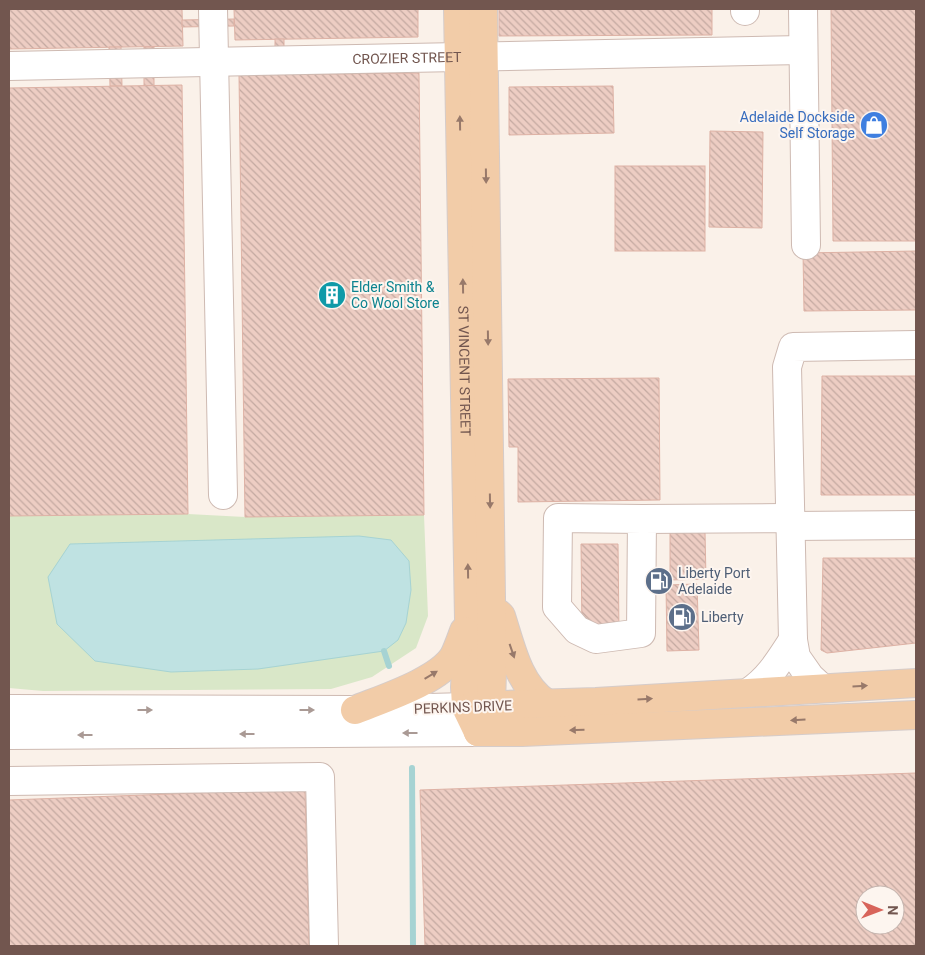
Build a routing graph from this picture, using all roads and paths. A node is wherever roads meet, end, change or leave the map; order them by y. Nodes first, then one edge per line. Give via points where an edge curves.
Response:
1 (213, 9) edge
2 (458, 9) edge
3 (483, 9) edge
4 (803, 9) edge
5 (803, 50) junction
6 (471, 57) junction
7 (214, 62) junction
8 (9, 66) edge
9 (806, 245) dead end
10 (916, 345) edge
11 (223, 495) dead end
12 (642, 519) junction
13 (916, 525) edge
14 (792, 526) junction
15 (480, 614) junction
16 (794, 640) junction
17 (916, 682) edge
18 (822, 688) junction
19 (749, 692) junction
20 (546, 704) junction
21 (479, 706) junction
22 (9, 709) edge
23 (355, 710) junction
24 (916, 715) edge
25 (478, 732) junction
26 (9, 735) edge
27 (9, 781) edge
28 (324, 946) edge

1 - 7 street
2 - 6 main road, ST VINCENT STREET
3 - 6 main road, ST VINCENT STREET
4 - 5 street
5 - 6 street, CROZIER STREET
5 - 9 street
6 - 7 street, CROZIER STREET
6 - 15 main road, ST VINCENT STREET
7 - 8 street, CROZIER STREET
7 - 11 street
10 - 14 street via 793,346 788,367
12 - 12 street via 641,632 596,639 577,630 557,607 558,518
12 - 14 street via 782,518
13 - 14 street
14 - 16 street
15 -> 20 main road via 501,616 513,655 527,685
15 - 21 main road, ST VINCENT STREET via 465,687
23 -> 15 main road via 437,673 453,657
16 - 18 street via 796,657
16 - 19 street via 762,684
18 -> 17 main road, PERKINS DRIVE
18 - 19 main road, PERKINS DRIVE
20 -> 19 main road, PERKINS DRIVE
20 - 21 main road, PERKINS DRIVE
21 - 23 street, PERKINS DRIVE
21 - 25 main road, ST VINCENT STREET
22 -> 23 street, PERKINS DRIVE
24 -> 25 main road, PERKINS DRIVE
25 -> 26 street, PERKINS DRIVE
27 - 28 street via 320,777

